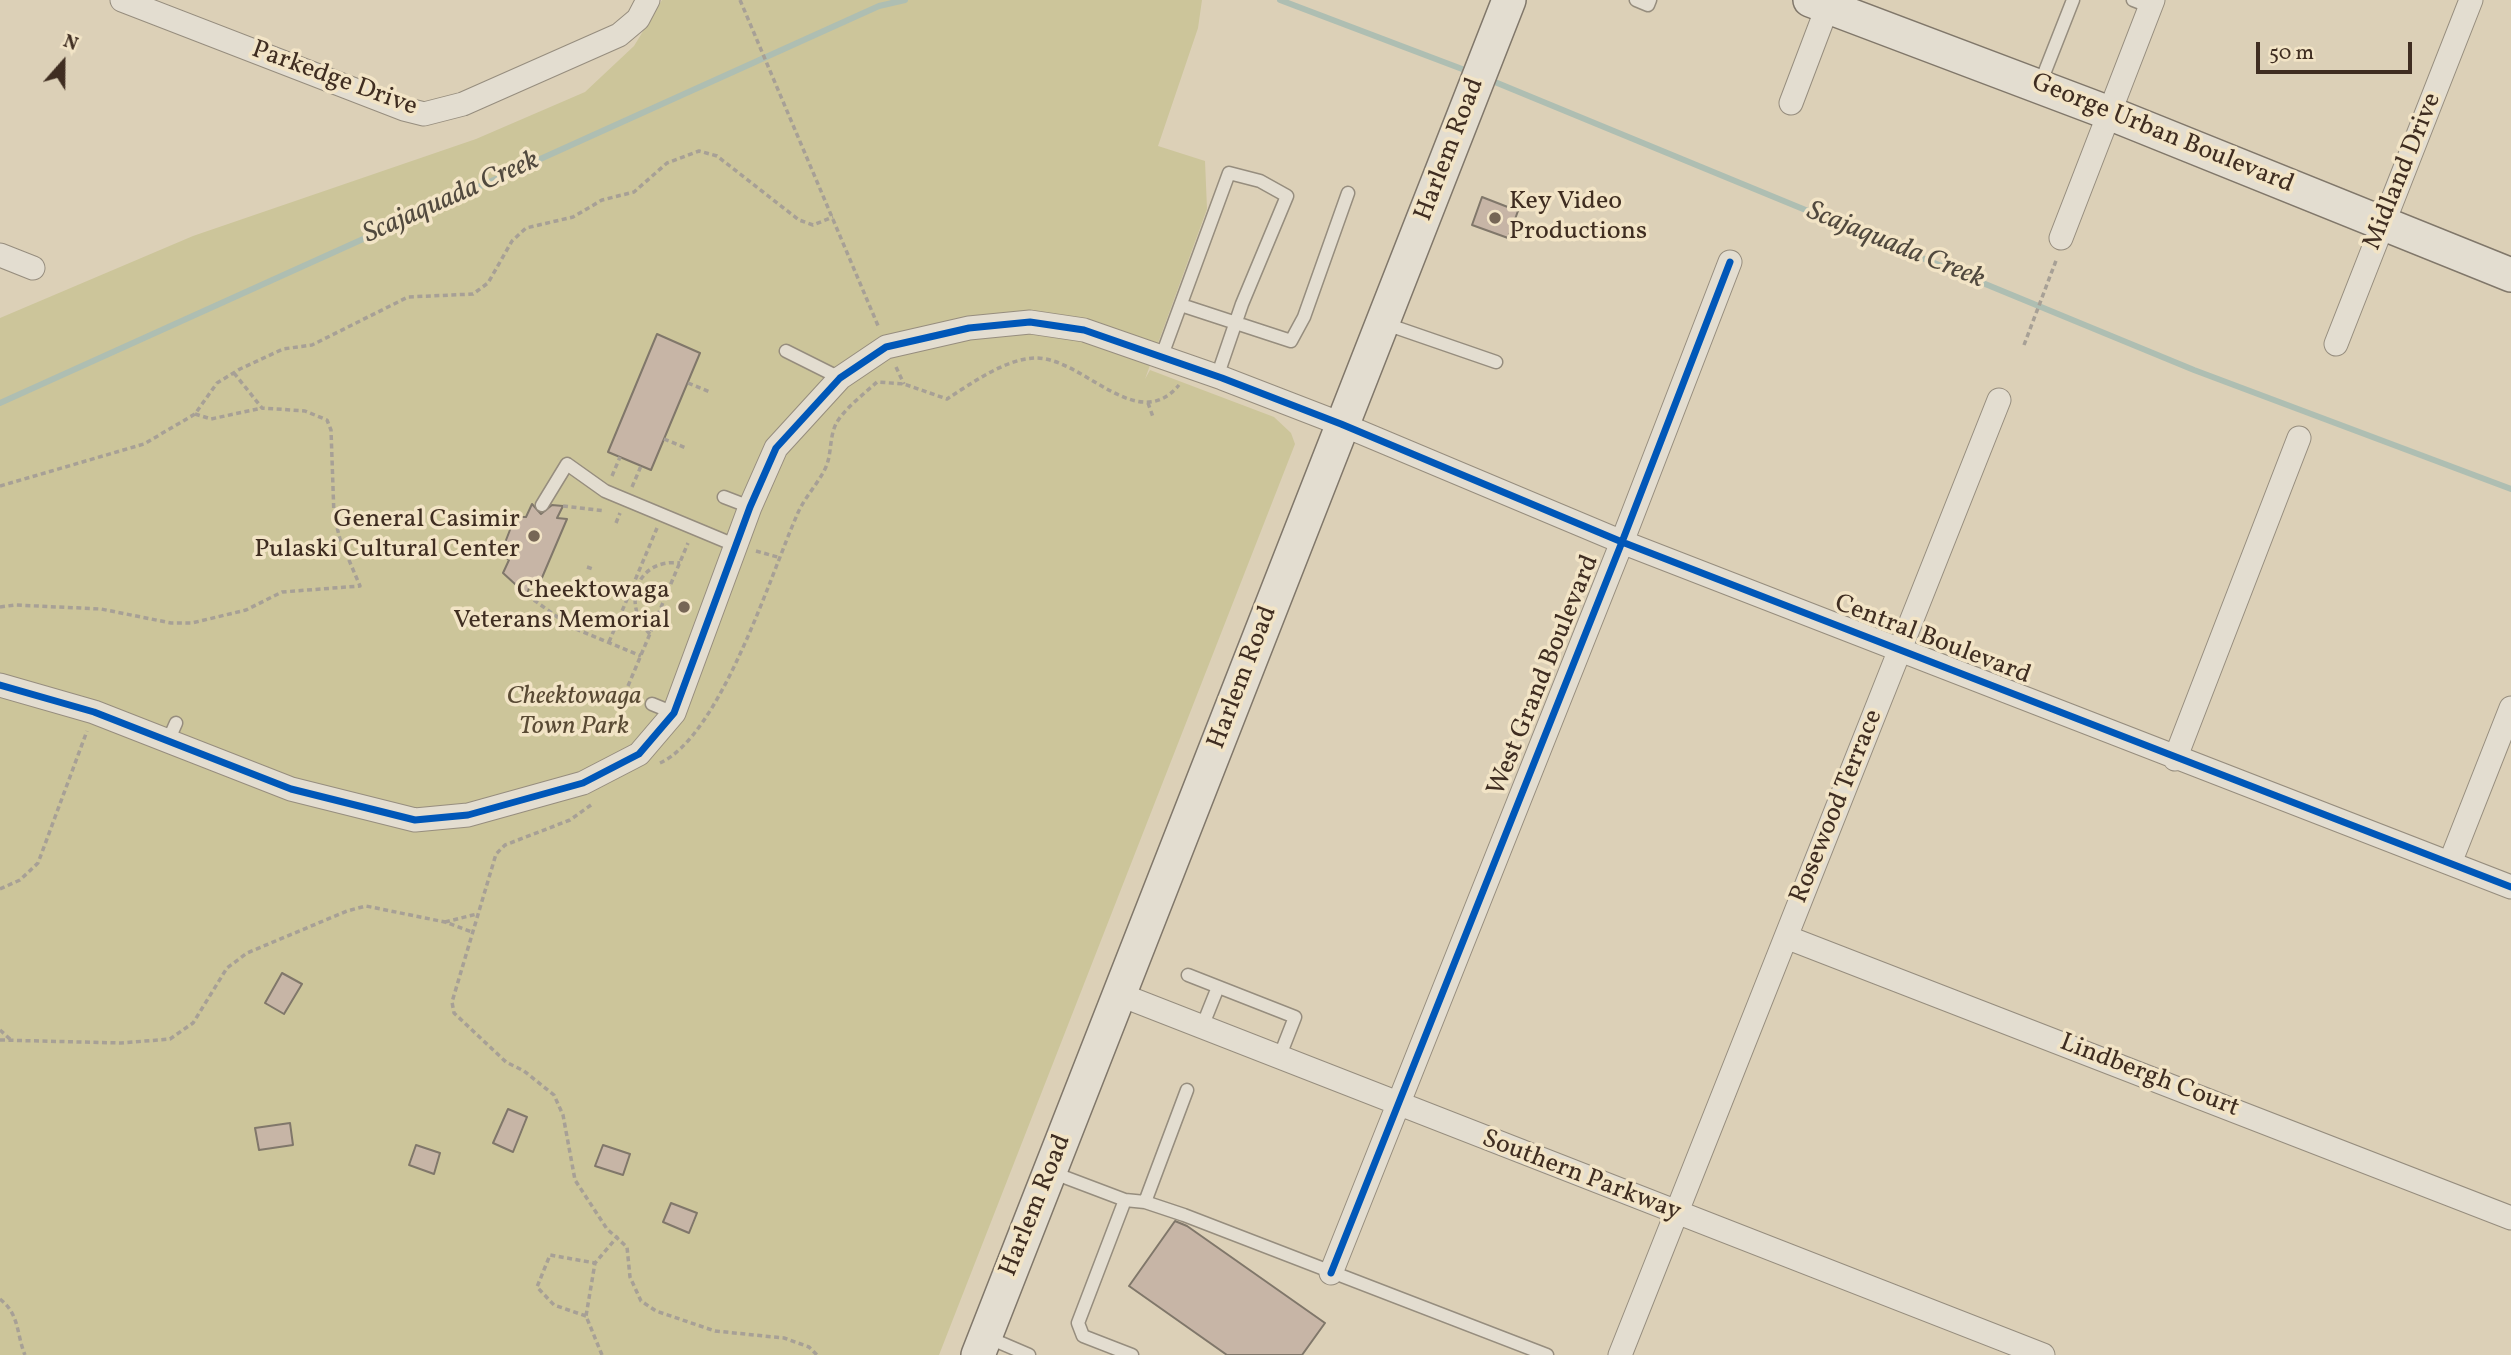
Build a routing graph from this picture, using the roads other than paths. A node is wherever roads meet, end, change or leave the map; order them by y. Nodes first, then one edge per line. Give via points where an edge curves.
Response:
1 (122, 0) edge
2 (648, 0) edge
3 (1509, 0) edge
4 (1636, 0) edge
5 (1650, 0) edge
6 (2073, 0) edge
7 (2472, 0) edge
8 (1823, 2) edge
9 (2146, 2) edge
10 (2039, 86) junction
11 (1791, 103) dead end
12 (2109, 113) junction
13 (1348, 193) dead end
14 (2383, 223) junction
15 (2059, 247) road end
16 (0, 255) edge
17 (1730, 262) dead end
18 (33, 268) dead end
19 (2511, 275) edge
20 (1181, 305) junction
21 (1382, 323) junction
22 (1235, 324) junction
23 (2336, 344) dead end
24 (786, 351) dead end
25 (1161, 358) junction
26 (1496, 362) dead end
27 (1217, 377) junction
28 (840, 378) junction
29 (1999, 400) dead end
30 (1341, 424) junction
31 (2299, 439) dead end
32 (724, 497) dead end
33 (542, 505) dead end
34 (750, 507) junction
35 (1622, 542) junction
36 (737, 546) junction
37 (1899, 651) junction
38 (0, 685) edge
39 (652, 705) dead end
40 (2511, 708) edge
41 (674, 713) junction
42 (2175, 759) junction
43 (2450, 863) junction
44 (2511, 887) edge
45 (1786, 937) junction
46 (1188, 975) dead end
47 (1217, 987) junction
48 (1121, 995) junction
49 (1202, 1027) junction
50 (1279, 1058) junction
51 (1187, 1090) dead end
52 (1398, 1105) junction
53 (1051, 1172) junction
54 (1125, 1200) junction
55 (1145, 1202) junction
56 (1678, 1215) junction
57 (2511, 1218) edge
58 (1331, 1273) junction
59 (982, 1346) edge
60 (1029, 1355) edge
61 (1132, 1355) edge
62 (1547, 1355) edge
63 (1620, 1355) edge
64 (2043, 1355) edge

1 - 2 street, Parkedge Drive via 424,114 463,104 619,35 638,19
3 - 21 main road, Harlem Road
4 - 5 lane via 1648,5
6 - 10 lane
7 - 14 street, Midland Drive
8 - 10 main road, George Urban Boulevard
8 - 11 street
9 - 12 street
10 - 12 main road, George Urban Boulevard
12 - 14 main road, George Urban Boulevard
12 - 15 street
13 - 22 lane via 1304,317 1291,341
14 - 19 main road, George Urban Boulevard
14 - 23 street, Midland Drive
16 - 18 street
17 - 35 street, West Grand Boulevard
20 - 22 lane
20 - 22 lane via 1229,173 1260,181 1287,196
20 - 25 lane
21 - 26 lane
21 - 30 main road, Harlem Road
22 - 27 lane
24 - 28 lane
25 - 27 street, Central Boulevard
25 - 28 street, Central Boulevard via 1084,330 1030,322 969,328 887,347
27 - 30 street, Central Boulevard
28 - 34 street via 776,448
29 - 37 street, Rosewood Terrace
30 - 35 street, Central Boulevard
30 - 48 main road, Harlem Road
31 - 42 street
32 - 34 lane
33 - 36 lane via 566,464 605,491
34 - 36 street
35 - 37 street, Central Boulevard
35 - 52 street, West Grand Boulevard
36 - 41 street
37 - 42 street, Central Boulevard
37 - 45 street, Rosewood Terrace
38 - 41 street via 172,732 289,794 413,825 467,806 583,783 639,754
39 - 41 lane
40 - 43 street
42 - 43 street, Central Boulevard
43 - 44 street, Central Boulevard
45 - 56 street, Rosewood Terrace
45 - 57 street, Lindbergh Court
46 - 47 lane
47 - 49 lane
47 - 50 lane via 1295,1017
48 - 49 street, Southern Parkway
48 - 53 main road, Harlem Road
49 - 50 street, Southern Parkway
50 - 52 street, Southern Parkway
51 - 55 lane
52 - 56 street, Southern Parkway
52 - 58 street, West Grand Boulevard
53 - 54 lane
53 - 59 main road, Harlem Road
54 - 55 lane
54 - 61 lane via 1078,1323 1083,1336
55 - 58 lane
56 - 63 street, Rosewood Terrace
56 - 64 street, Southern Parkway
58 - 62 lane
59 - 60 lane

